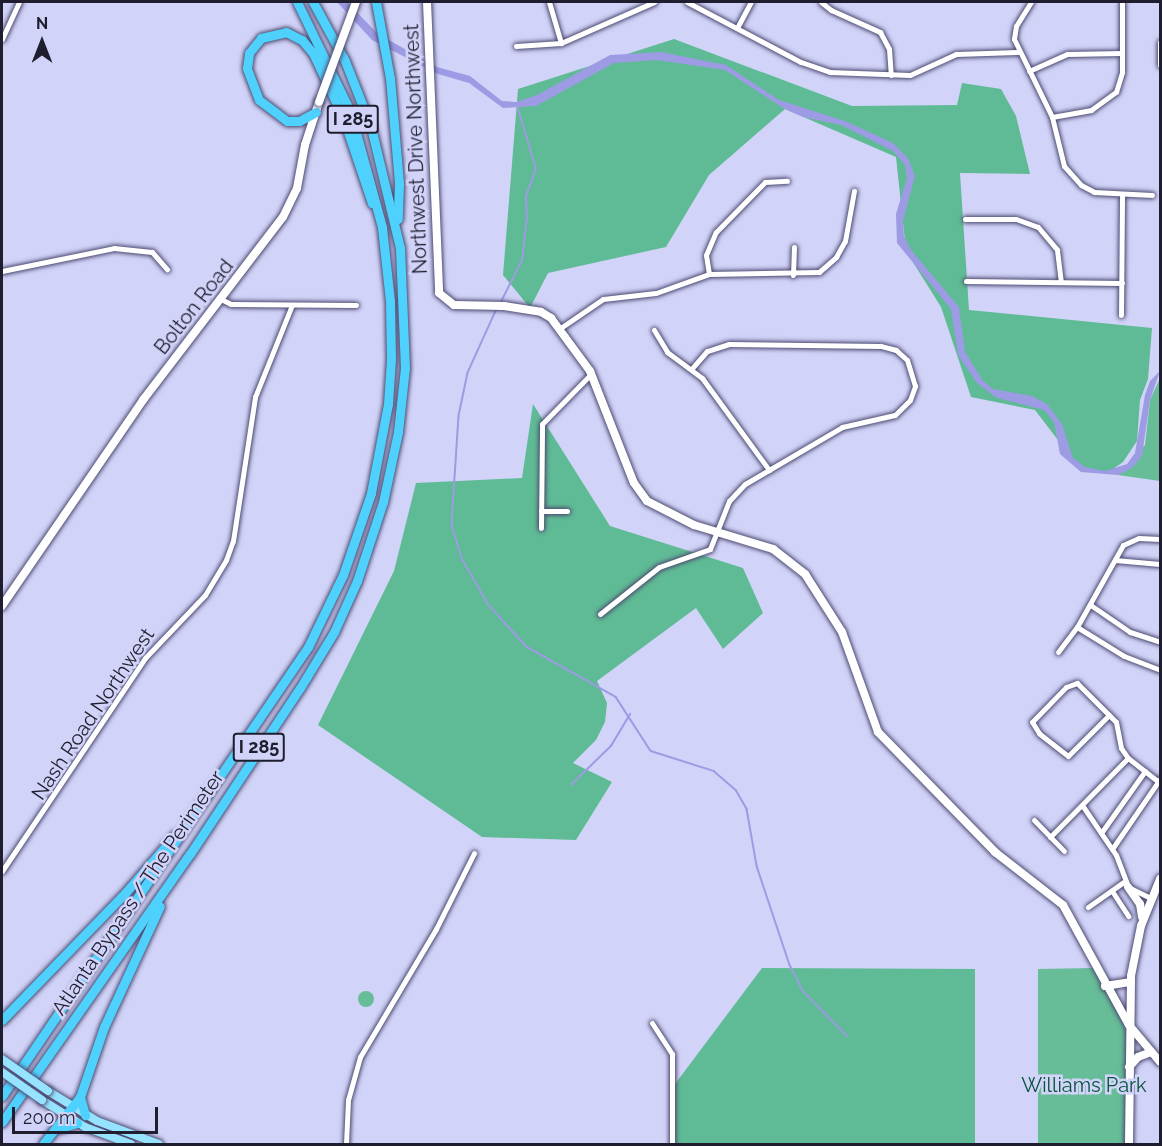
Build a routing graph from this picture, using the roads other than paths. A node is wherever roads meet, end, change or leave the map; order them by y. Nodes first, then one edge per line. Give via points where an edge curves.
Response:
1 (19, 2) edge
2 (297, 2) edge
3 (313, 2) edge
4 (356, 2) edge
5 (376, 2) edge
6 (427, 2) edge
7 (549, 2) edge
8 (654, 2) edge
9 (687, 2) edge
10 (752, 2) edge
11 (821, 2) edge
12 (1030, 2) edge
13 (1122, 2) edge
14 (737, 28) junction
15 (2, 39) edge
16 (561, 42) junction
17 (1161, 42) edge
18 (516, 46) dead end
19 (1017, 52) junction
20 (1122, 53) junction
21 (1161, 64) edge
22 (1029, 71) junction
23 (891, 75) junction
24 (318, 107) junction
25 (1052, 117) junction
26 (787, 181) dead end
27 (854, 191) dead end
28 (1122, 195) junction
29 (1152, 195) dead end
30 (965, 219) dead end
31 (397, 230) junction
32 (385, 245) junction
33 (794, 247) dead end
34 (167, 269) dead end
35 (2, 271) edge
36 (709, 274) junction
37 (793, 275) junction
38 (966, 281) dead end
39 (1061, 282) junction
40 (1122, 283) junction
41 (221, 299) junction
42 (292, 305) junction
43 (356, 305) dead end
44 (1121, 315) dead end
45 (559, 329) junction
46 (654, 330) dead end
47 (692, 368) junction
48 (591, 374) junction
49 (769, 470) junction
50 (541, 511) junction
51 (567, 511) dead end
52 (541, 528) dead end
53 (718, 531) junction
54 (1161, 539) edge
55 (1115, 560) junction
56 (1161, 564) edge
57 (2, 606) edge
58 (1092, 606) junction
59 (600, 614) dead end
60 (1077, 627) junction
61 (1161, 642) edge
62 (1058, 652) dead end
63 (1161, 670) edge
64 (1109, 715) junction
65 (1128, 758) junction
66 (1145, 771) junction
67 (1160, 781) edge
68 (205, 799) junction
69 (1082, 805) junction
70 (1034, 820) dead end
71 (1101, 833) junction
72 (1050, 837) junction
73 (1112, 849) junction
74 (1064, 851) dead end
75 (474, 853) dead end
76 (190, 854) junction
77 (2, 871) edge
78 (1161, 879) edge
79 (1127, 884) junction
80 (1112, 891) junction
81 (1151, 898) junction
82 (1088, 907) dead end
83 (1128, 916) dead end
84 (1142, 924) junction
85 (1130, 982) junction
86 (1105, 986) junction
87 (2, 1020) edge
88 (652, 1023) dead end
89 (1129, 1025) junction
90 (1151, 1052) junction
91 (2, 1059) edge
92 (1161, 1062) edge
93 (1129, 1067) junction
94 (2, 1072) edge
95 (2, 1096) edge
96 (80, 1097) junction
97 (74, 1109) junction
98 (85, 1115) junction
99 (68, 1118) junction
100 (2, 1122) edge
101 (77, 1123) junction
102 (57, 1129) junction
103 (146, 1143) edge
104 (43, 1144) edge
105 (131, 1144) edge
106 (159, 1144) edge
107 (346, 1144) edge
108 (672, 1144) edge
109 (1129, 1144) edge

1 - 15 street
2 - 32 highway, Atlanta Bypass / The Perimeter / I 285 via 328,58 358,133
3 - 31 highway, Atlanta Bypass / The Perimeter / I 285 via 345,61 371,127
4 - 24 street, Bolton Road, bridge
5 - 31 highway via 388,66 399,183
6 - 45 street, Northwest Drive Northwest via 439,293 454,305 504,306 541,312
7 - 16 street
8 - 16 street
9 - 14 street
10 - 14 street
11 - 23 street via 837,14 880,32 889,49
12 - 19 street via 1016,26
13 - 20 street
14 - 23 street via 817,69
16 - 18 street
17 - 21 street
19 - 22 street
19 - 23 street via 956,54 921,73
20 - 22 street via 1067,54
20 - 25 street via 1120,81 1108,101 1091,110
22 - 25 street
24 - 32 highway via 299,122 287,122 259,100 250,84 247,60 261,38 286,32 302,40 314,53 343,117
24 - 41 street, Bolton Road via 290,206
25 - 28 street via 1059,155 1071,176 1094,192
26 - 36 street via 765,182 716,232 706,255
27 - 37 street via 849,230 836,257 819,272
28 - 29 street
28 - 40 street
30 - 39 street via 1016,219 1038,227 1057,250
31 - 76 highway, Atlanta Bypass / The Perimeter / I 285 via 405,302 404,388 393,462 376,527 334,632
32 - 68 highway, Atlanta Bypass / The Perimeter / I 285 via 391,320 388,404 377,468 360,529 308,647
33 - 37 street
34 - 35 street via 152,252 114,248
36 - 37 street
36 - 45 street via 656,293 603,299
38 - 39 street
39 - 40 street
40 - 44 street
41 - 42 street via 231,303
41 - 57 street, Bolton Road via 142,401
42 - 43 street
42 - 77 street, Nash Road Northwest via 255,398 233,541 226,560 205,595 145,658
45 - 48 street, Northwest Drive Northwest
46 - 47 street via 667,352
47 - 49 street
47 - 49 street via 707,351 729,344 881,346 896,350 907,360 915,386 901,411 842,428
48 - 50 street via 542,424
48 - 53 street, Northwest Drive Northwest via 639,491 656,508
49 - 53 street via 734,494
50 - 51 street
50 - 52 street
53 - 59 street via 705,553 659,567 640,578
53 - 86 street, Northwest Drive Northwest via 773,549 805,574 842,633 878,732 995,852 1063,905
54 - 55 street via 1131,539 1119,549
55 - 56 street
55 - 58 street
58 - 60 street
58 - 61 street via 1130,632
60 - 62 street
60 - 63 street via 1124,656
64 - 64 street via 1077,683 1071,684 1032,722 1039,734 1068,756
64 - 65 street via 1118,727 1120,743
65 - 66 street
65 - 69 street
66 - 67 street
66 - 71 street
67 - 73 street
68 - 87 highway via 126,892
68 - 95 highway, Atlanta Bypass / The Perimeter / I 285
69 - 71 street
69 - 72 street
70 - 72 street
71 - 73 street
72 - 74 street
73 - 79 street
75 - 107 street via 436,929 373,1033 351,1080
76 - 96 highway via 135,954
76 - 100 highway, Atlanta Bypass / The Perimeter / I 285
78 - 81 street
79 - 80 street
79 - 81 street
79 - 84 street via 1140,904
80 - 82 street
80 - 83 street
81 - 84 street
84 - 85 street
85 - 86 street
85 - 89 street
86 - 89 street, Northwest Drive Northwest
88 - 108 street via 672,1054
89 - 90 street, Northwest Drive Northwest
89 - 93 street
90 - 92 street, Northwest Drive Northwest
90 - 93 street via 1138,1057
91 - 97 main road, bridge
93 - 109 street
94 - 99 main road, bridge
96 - 97 highway
96 - 98 highway
97 - 98 main road
97 - 99 highway
98 - 103 main road
99 - 101 main road
99 - 102 highway
101 - 102 highway
101 - 105 main road
102 - 104 highway
103 - 106 main road

